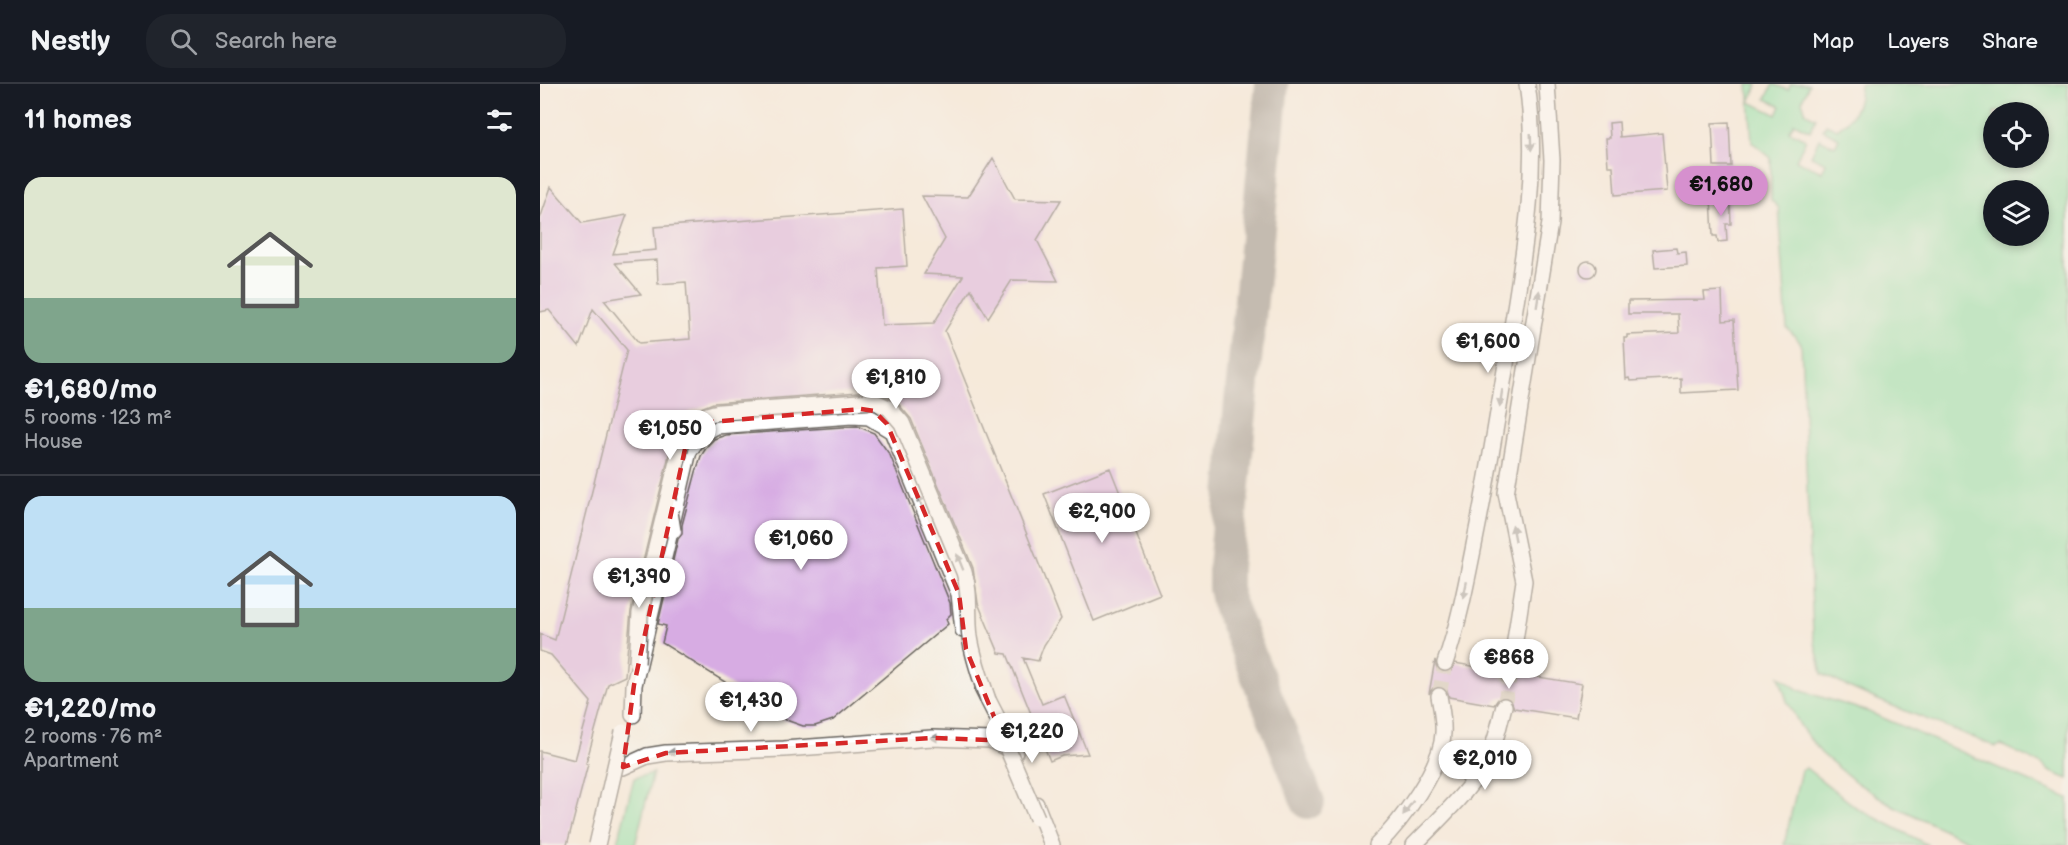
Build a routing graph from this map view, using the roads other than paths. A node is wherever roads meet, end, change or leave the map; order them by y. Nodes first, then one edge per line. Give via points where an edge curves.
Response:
1 (1527, 84) edge
2 (1547, 84) edge
3 (892, 431) junction
4 (1445, 663) tunnel mouth
5 (1510, 673) tunnel mouth
6 (1439, 696) tunnel mouth
7 (1504, 706) tunnel mouth
8 (633, 715) junction
9 (1015, 752) junction
10 (622, 767) junction
11 (597, 845) edge
12 (603, 845) edge
13 (1048, 845) edge
14 (1052, 845) edge
15 (1377, 845) edge
16 (1414, 845) edge

1 -> 4 street via 1532,162 1527,223 1490,461 1460,612
5 -> 2 street via 1524,581 1506,493 1550,223 1552,160
3 - 8 street via 869,417 852,416 716,426 701,435 689,451 634,685
3 - 8 street, bridge via 874,411 861,409 723,418 699,430 686,449 670,512 673,531
9 -> 3 street via 966,649 959,594
6 -> 15 street via 1443,734 1433,768 1408,808
7 - 16 street via 1490,752 1479,771
8 - 10 street
9 -> 10 street via 990,740 932,738 666,753
9 - 14 street
10 - 12 street
13 -> 11 street, bridge via 997,724 973,653 964,572 902,423 889,408 873,401 720,412 703,416 688,426 639,613 637,663

